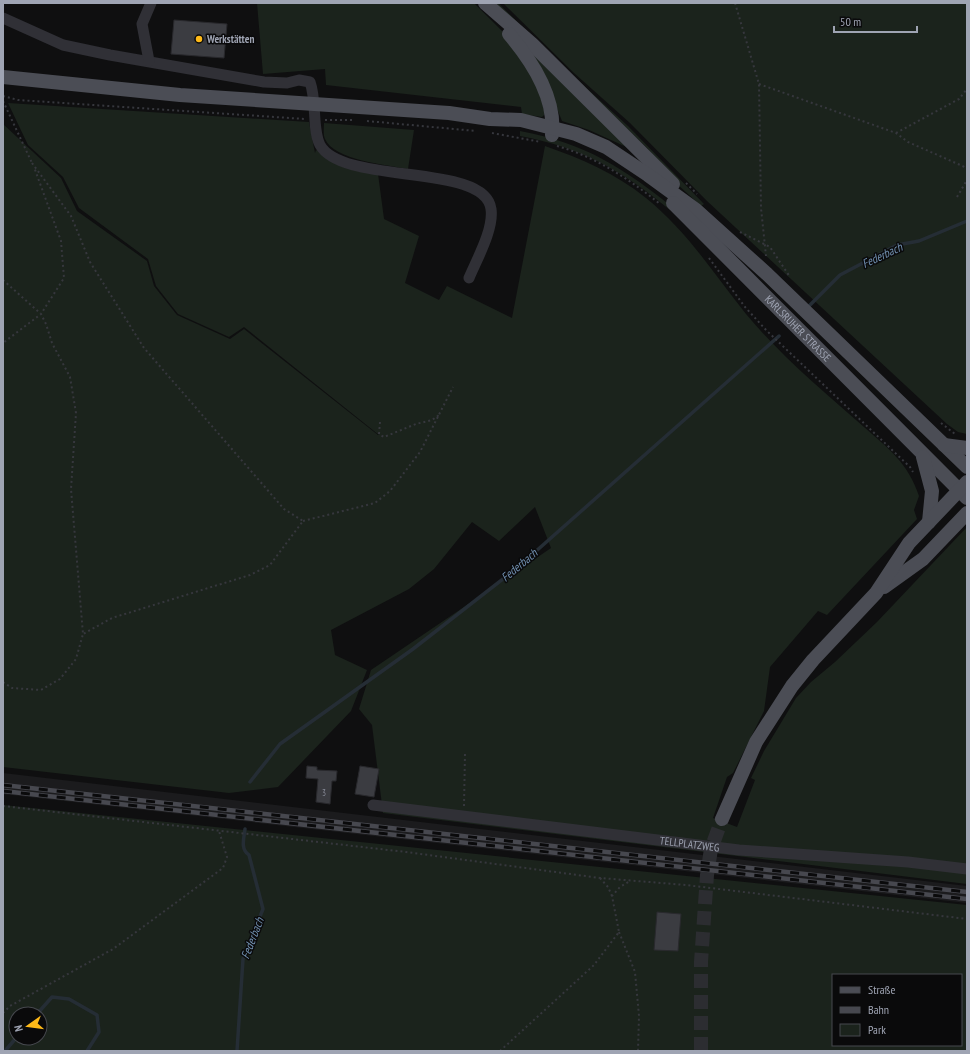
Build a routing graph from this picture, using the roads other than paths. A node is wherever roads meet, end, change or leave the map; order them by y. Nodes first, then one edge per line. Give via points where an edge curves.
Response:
1 (151, 3) edge
2 (489, 8) edge
3 (3, 18) edge
4 (149, 61) junction
5 (3, 77) edge
6 (316, 104) junction
7 (549, 137) junction
8 (696, 210) junction
9 (469, 278) dead end
10 (944, 445) junction
11 (967, 448) edge
12 (922, 454) junction
13 (967, 467) edge
14 (964, 490) edge
15 (967, 513) edge
16 (929, 522) junction
17 (876, 593) junction
18 (373, 805) dead end
19 (722, 819) tunnel mouth
20 (967, 869) edge

1 - 4 lane via 142,24
2 - 7 main road via 527,56 538,76 550,106
2 - 8 main road via 514,27 674,185
3 - 4 lane via 63,45
4 - 6 lane via 264,82 310,82
5 - 6 main road via 180,95
6 - 7 main road via 449,113 487,128 521,120
6 - 9 lane via 315,119 320,145 332,155 356,166 433,178 476,188 485,195 491,208 491,223
7 - 8 main road via 576,134 606,147
7 - 12 main road, KARLSRUHER STRASSE via 592,148 644,180 689,217
8 - 10 main road via 786,292
10 - 11 main road
10 - 13 main road
12 - 14 main road, KARLSRUHER STRASSE
12 - 16 main road via 932,491
14 - 16 main road
15 - 17 main road via 923,559
16 - 17 main road via 909,543
17 - 19 main road via 813,660 773,714 745,766
18 - 20 lane, TELLPLATZWEG via 739,850 908,862

